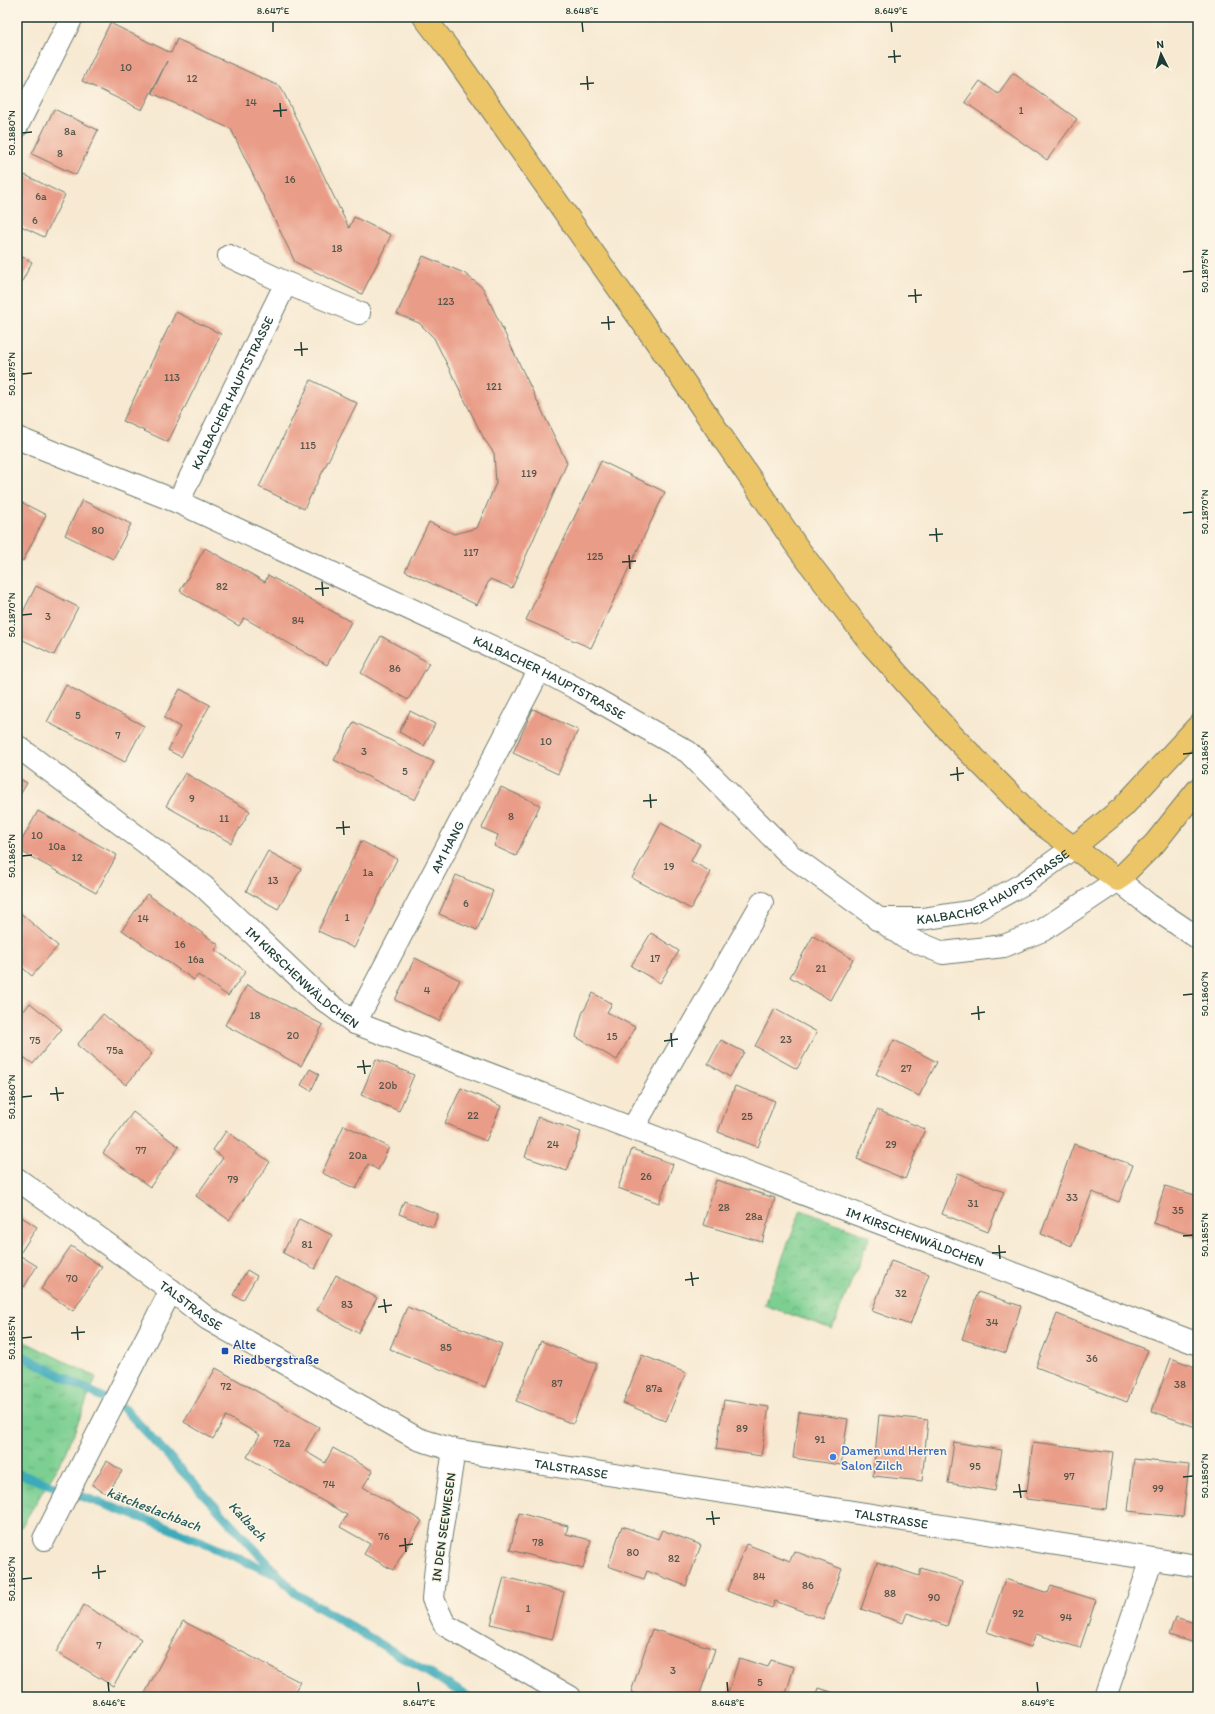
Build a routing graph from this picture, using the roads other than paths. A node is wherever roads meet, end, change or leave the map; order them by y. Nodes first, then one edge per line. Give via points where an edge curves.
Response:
1 (72, 17) edge
2 (424, 17) edge
3 (17, 126) edge
4 (229, 256) dead end
5 (286, 283) junction
6 (359, 313) dead end
7 (17, 438) edge
8 (178, 502) junction
9 (540, 669) junction
10 (1198, 726) edge
11 (17, 746) edge
12 (1198, 789) edge
13 (1074, 847) junction
14 (1118, 880) junction
15 (762, 903) dead end
16 (877, 919) junction
17 (1198, 938) edge
18 (355, 1023) junction
19 (633, 1128) junction
20 (17, 1179) edge
21 (171, 1290) junction
22 (1198, 1344) edge
23 (454, 1450) junction
24 (44, 1539) dead end
25 (1152, 1559) junction
26 (1198, 1566) edge
27 (570, 1697) edge
28 (1105, 1697) edge

1 - 3 street
2 - 13 main road via 669,361 800,551 871,644 953,736 1036,820
4 - 5 street
5 - 6 street
5 - 8 street, KALBACHER HAUPTSTRASSE
7 - 8 street, KALBACHER HAUPTSTRASSE
8 - 9 street, KALBACHER HAUPTSTRASSE
9 - 16 street, KALBACHER HAUPTSTRASSE via 688,752 790,855
9 - 18 street, AM HANG
10 - 13 main road via 1122,808
11 - 18 street, IM KIRSCHENWÄLDCHEN via 203,886 320,997
12 - 14 main road via 1155,843
13 - 14 main road, KALBACHER HAUPTSTRASSE
13 - 16 street, KALBACHER HAUPTSTRASSE via 1023,884 974,911 922,919
14 - 16 street, KALBACHER HAUPTSTRASSE via 1043,930 1004,946 943,953 904,937
14 - 17 street, KALBACHER HAUPTSTRASSE via 1148,905
15 - 19 street
18 - 19 street, IM KIRSCHENWÄLDCHEN
19 - 22 street, IM KIRSCHENWÄLDCHEN
20 - 21 street, TALSTRASSE
21 - 23 street, TALSTRASSE via 208,1319 418,1439
21 - 24 street
23 - 25 street, TALSTRASSE
23 - 27 street, IN DEN SEEWIESEN via 436,1566 434,1599 445,1624
25 - 26 street, TALSTRASSE
25 - 28 street

